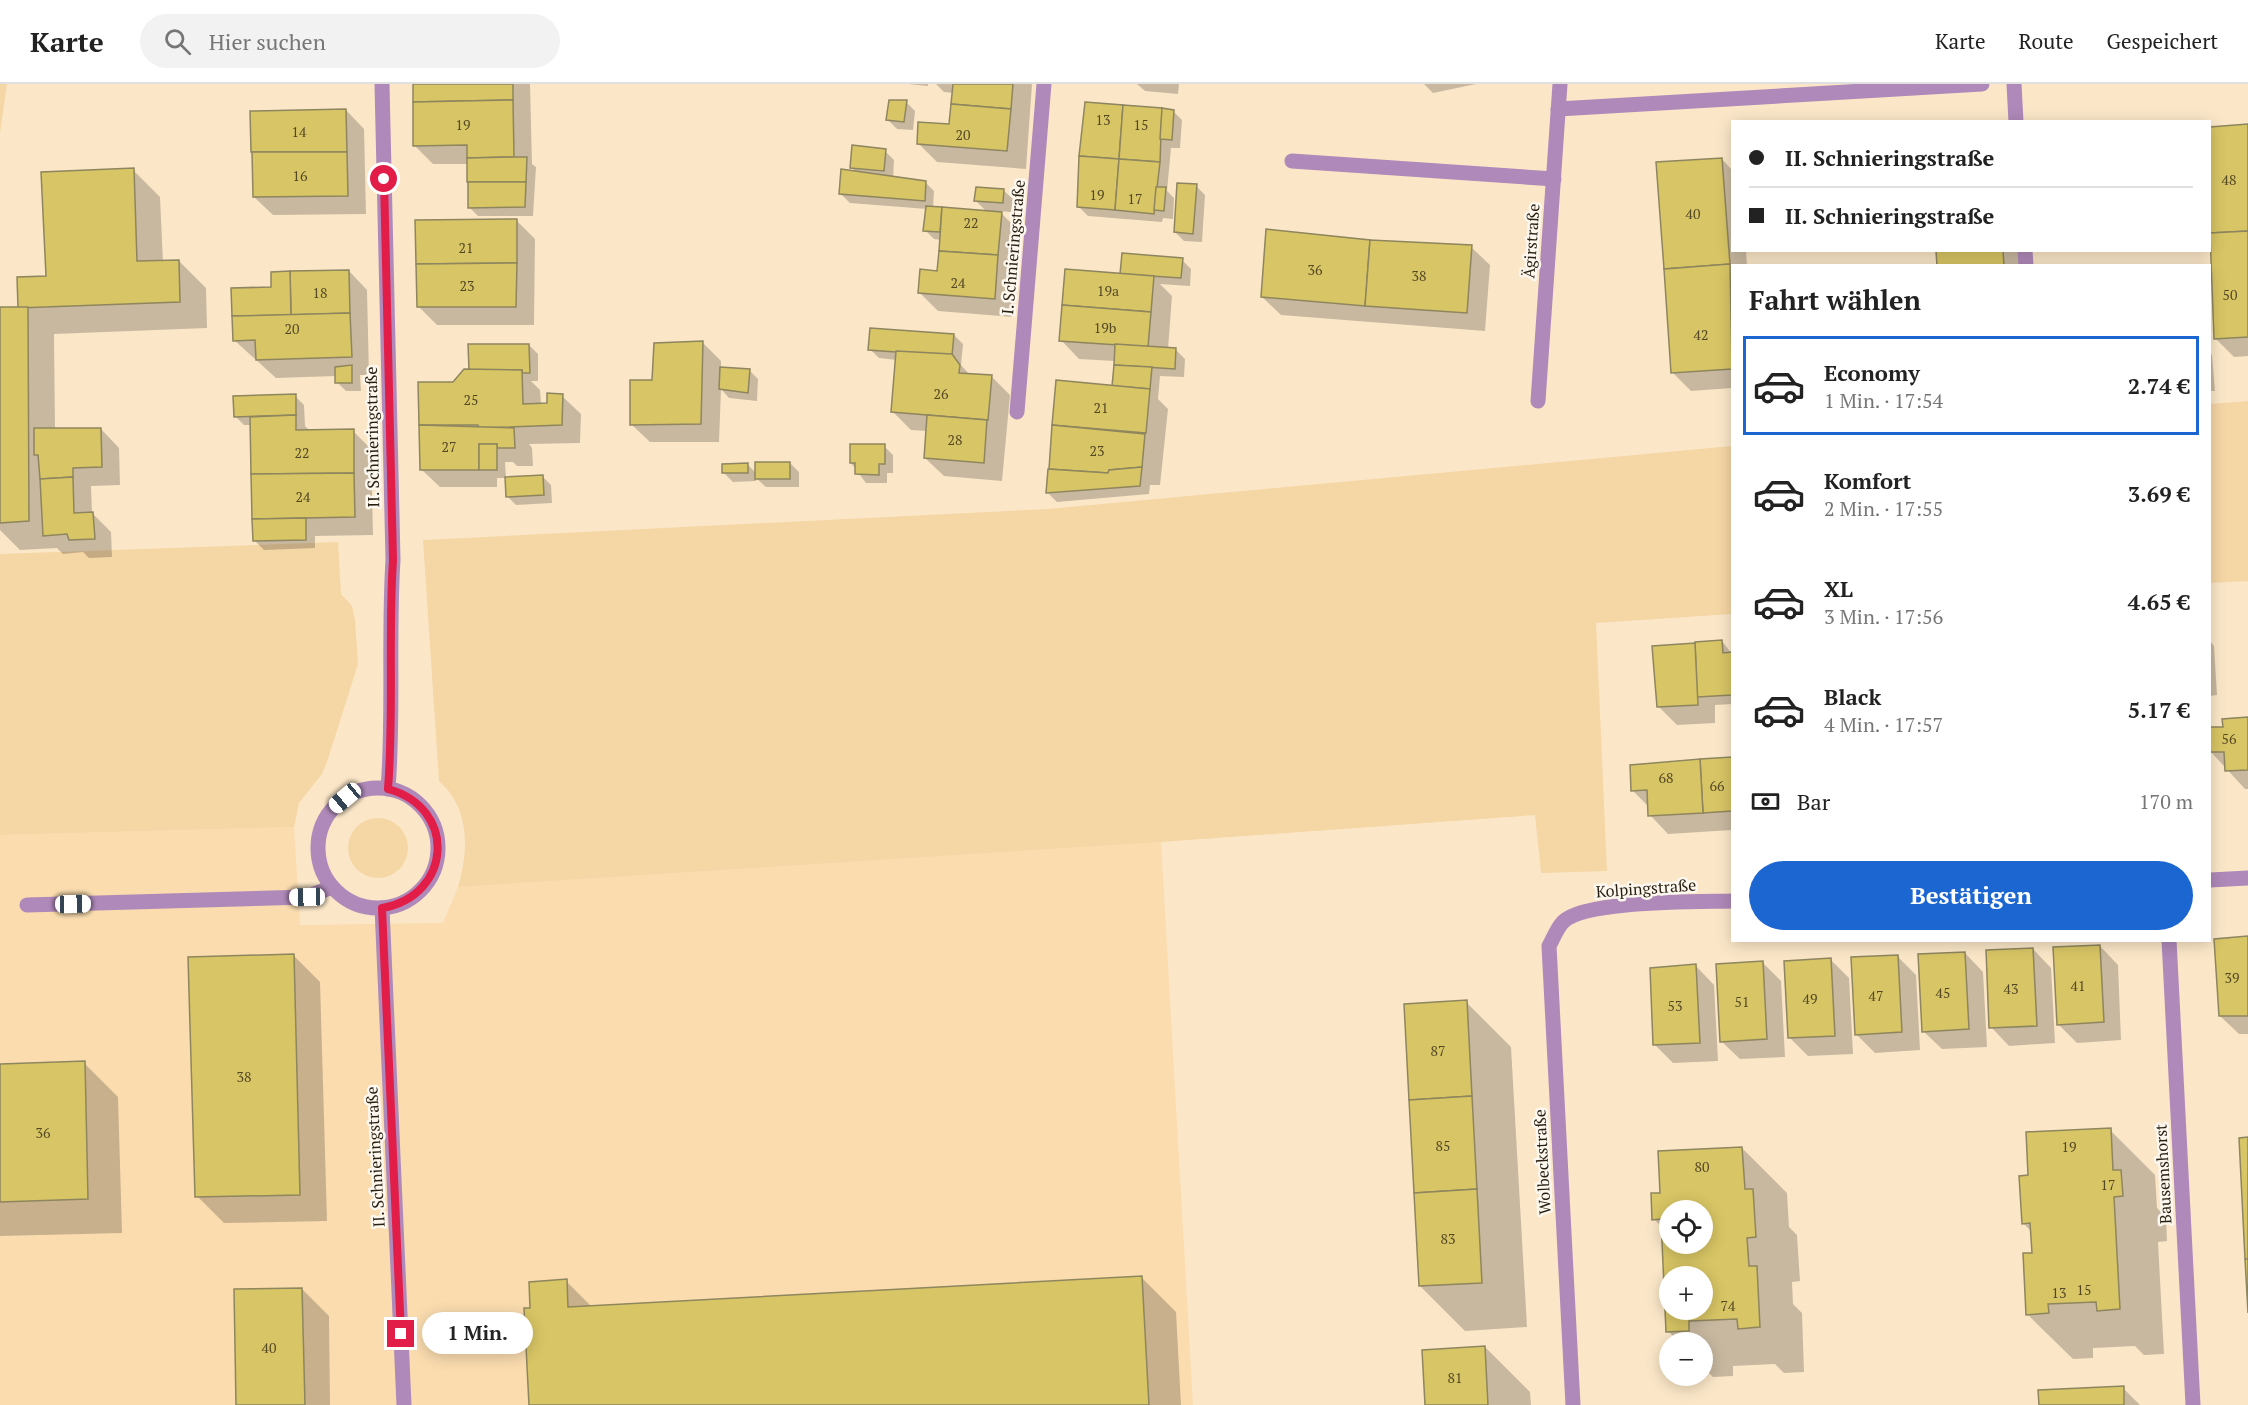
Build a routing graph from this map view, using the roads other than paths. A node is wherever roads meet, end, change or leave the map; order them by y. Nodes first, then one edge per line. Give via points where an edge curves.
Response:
1 (382, 84) edge
2 (1044, 84) edge
3 (1560, 84) edge
4 (1982, 84) edge
5 (2014, 84) edge
6 (1558, 109) junction
7 (2016, 120) edge
8 (1292, 161) dead end
9 (1554, 179) junction
10 (1538, 401) dead end
11 (1017, 412) dead end
12 (388, 789) junction
13 (2248, 878) edge
14 (2211, 880) edge
15 (332, 887) junction
16 (1731, 901) edge
17 (27, 905) dead end
18 (382, 908) junction
19 (1564, 921) joint
20 (2169, 942) edge
21 (404, 1405) edge
22 (1573, 1405) edge
23 (2193, 1405) edge

1 - 12 street, II. Schnieringstraße via 393,560 393,733
2 - 11 street, I. Schnieringstraße
3 - 6 street, Ägirstraße
4 - 6 street
5 - 7 street
6 - 9 street, Ägirstraße
8 - 9 street
9 - 10 street, Ägirstraße
12 - 15 street via 356,792 339,802 327,817 318,843 318,859
12 - 18 street via 419,804 433,824 438,849 430,878 420,891 408,900
13 - 14 street
15 - 17 street via 307,897
15 - 18 street via 357,904
16 - 19 street, Kolpingstraße via 1618,906 1583,912
18 - 21 street, II. Schnieringstraße
19 - 22 street, Wolbeckstraße via 1549,946
20 - 23 street, Bausemshorst

